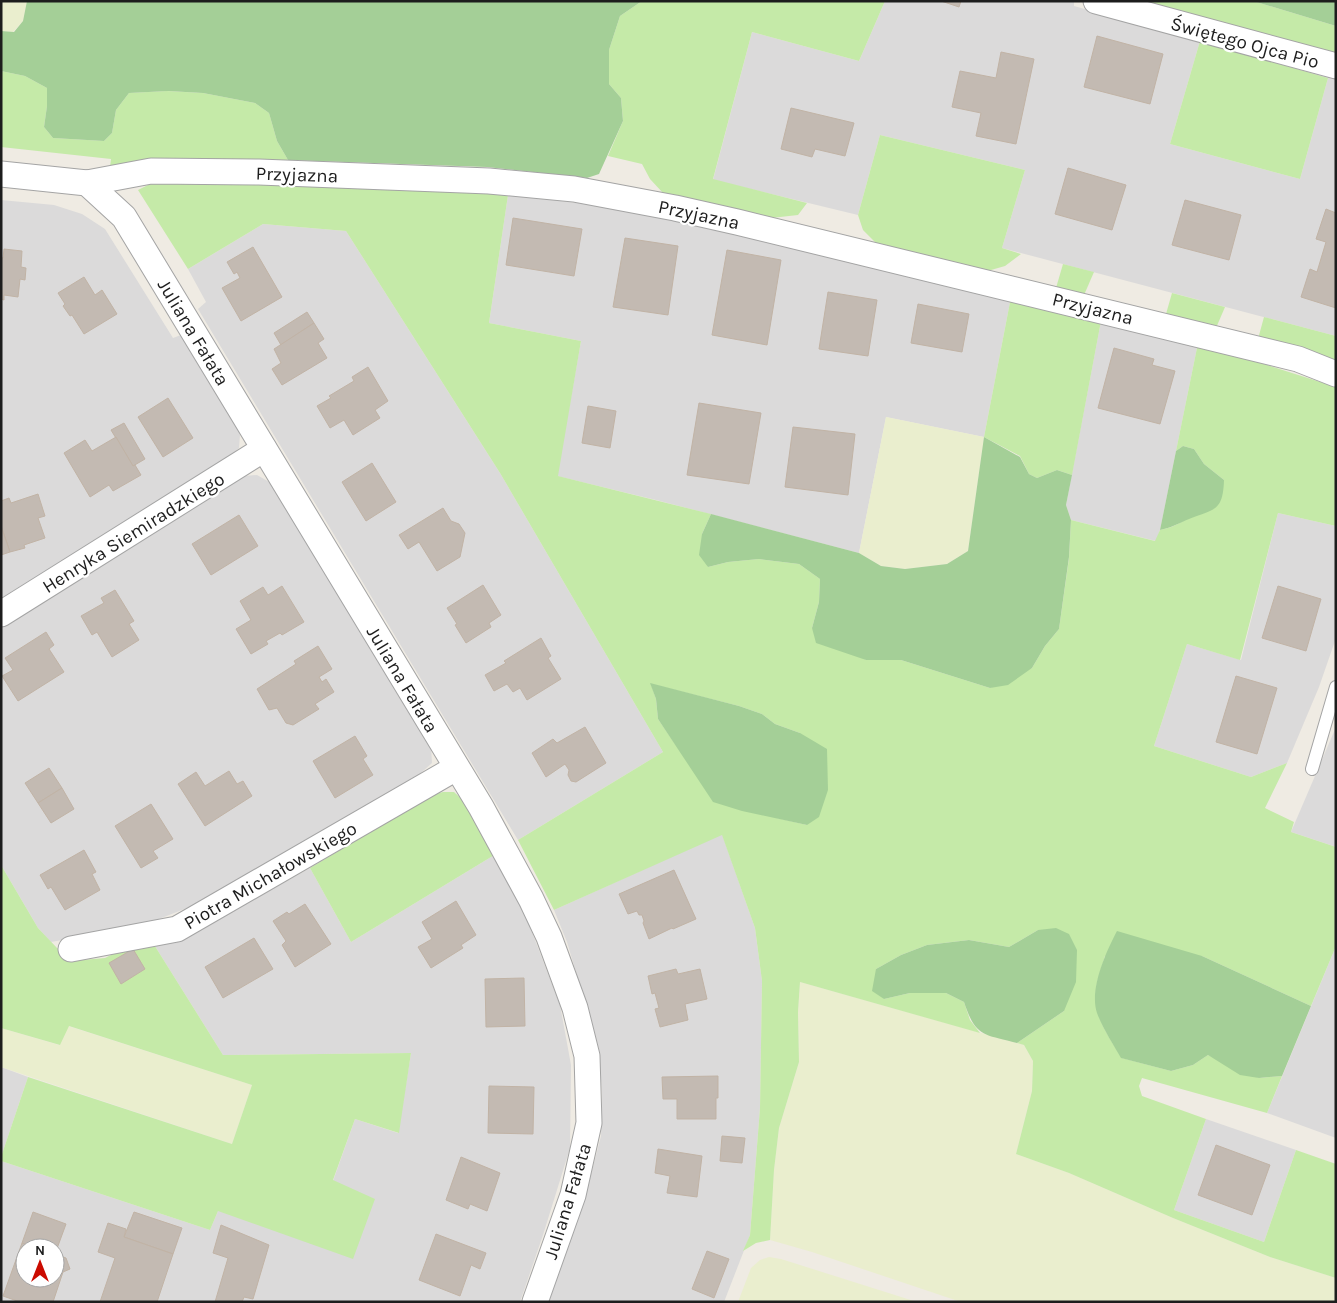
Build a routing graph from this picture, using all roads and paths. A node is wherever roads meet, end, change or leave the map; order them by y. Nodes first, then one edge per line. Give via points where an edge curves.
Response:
1 (1096, 1) edge
2 (1336, 66) edge
3 (1, 174) edge
4 (87, 183) junction
5 (1336, 374) edge
6 (264, 449) junction
7 (1, 614) edge
8 (1336, 687) edge
9 (456, 768) junction
10 (1312, 769) dead end
11 (71, 949) dead end
12 (535, 1302) edge

1 - 2 street, Świętego Ojca Pio
3 - 4 street
4 - 5 street, Przyjazna via 151,171 259,172 489,181 574,189 737,222 1298,359
4 - 6 street, Juliana Fałata via 124,217
6 - 7 street, Henryka Siemiradzkiego
6 - 9 street, Juliana Fałata
8 - 10 lane
9 - 11 street, Piotra Michałowskiego via 177,929
9 - 12 street, Juliana Fałata via 505,849 549,937 575,1008 587,1056 589,1123 573,1195

